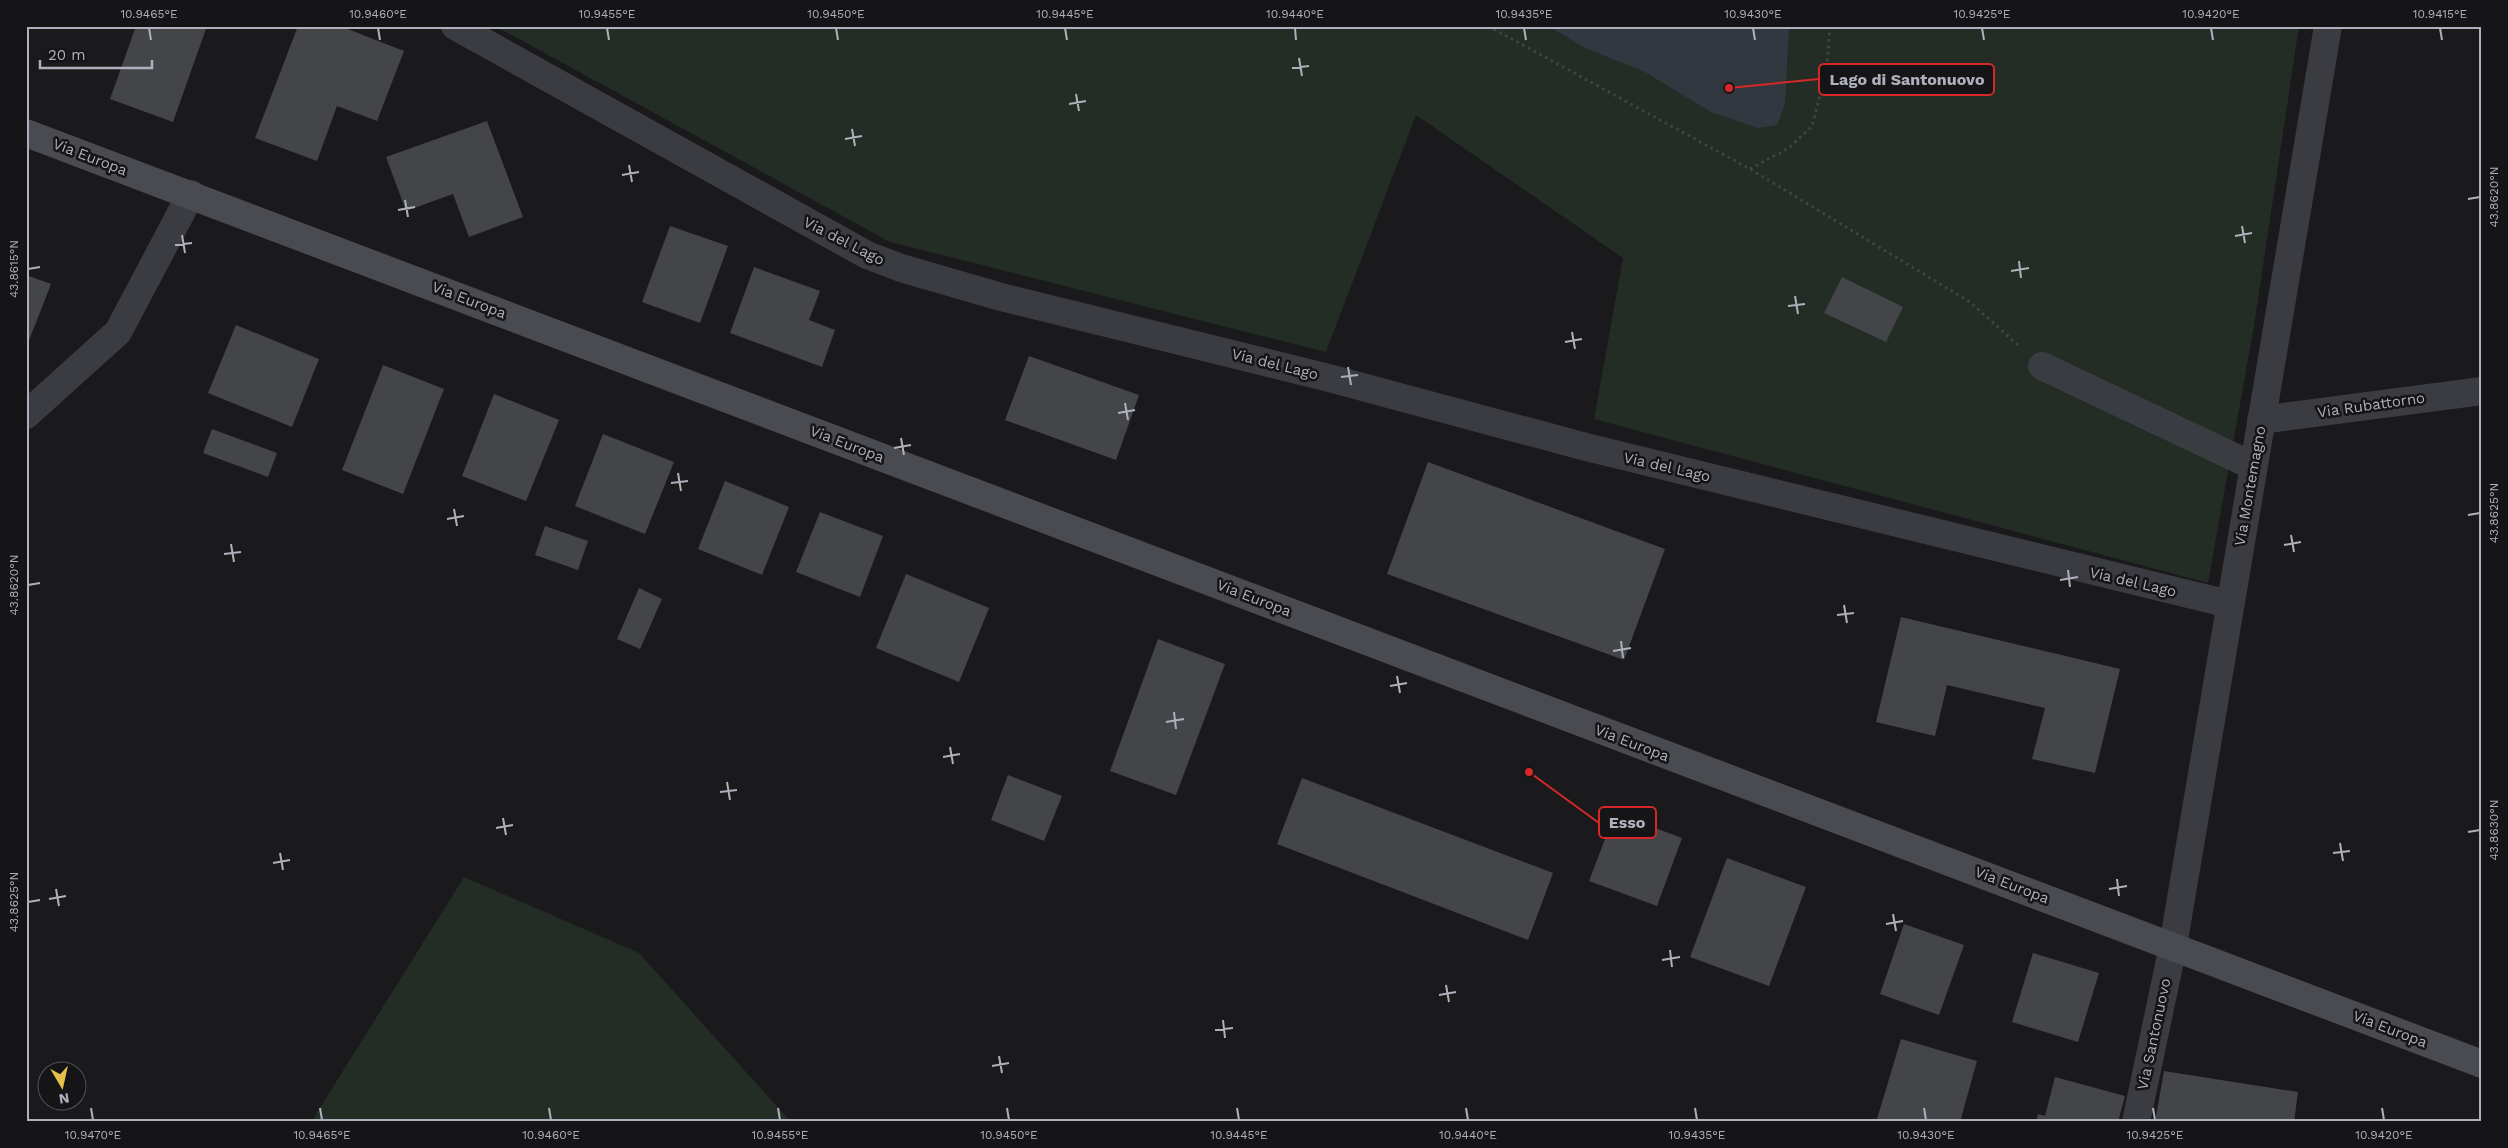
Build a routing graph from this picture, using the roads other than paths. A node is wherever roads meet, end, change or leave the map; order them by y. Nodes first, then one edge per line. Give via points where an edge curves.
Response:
1 (455, 26) edge
2 (2328, 26) edge
3 (26, 133) edge
4 (191, 194) junction
5 (2042, 366) road end
6 (2482, 391) edge
7 (26, 415) edge
8 (2261, 420) junction
9 (2253, 466) junction
10 (2229, 604) junction
11 (2173, 946) junction
12 (2482, 1064) edge
13 (2136, 1122) edge

1 - 10 street, Via del Lago via 867,255 901,268 1001,298 1329,378 1586,447
2 - 8 street, Via Montemagno
3 - 4 main road, Via Europa
4 - 7 street via 118,332
4 - 11 main road, Via Europa
5 - 9 street
6 - 8 street, Via Rubattorno
8 - 9 street, Via Montemagno
9 - 10 street, Via Montemagno
10 - 11 street, Via Montemagno
11 - 12 main road, Via Europa
11 - 13 street, Via Santonuovo

